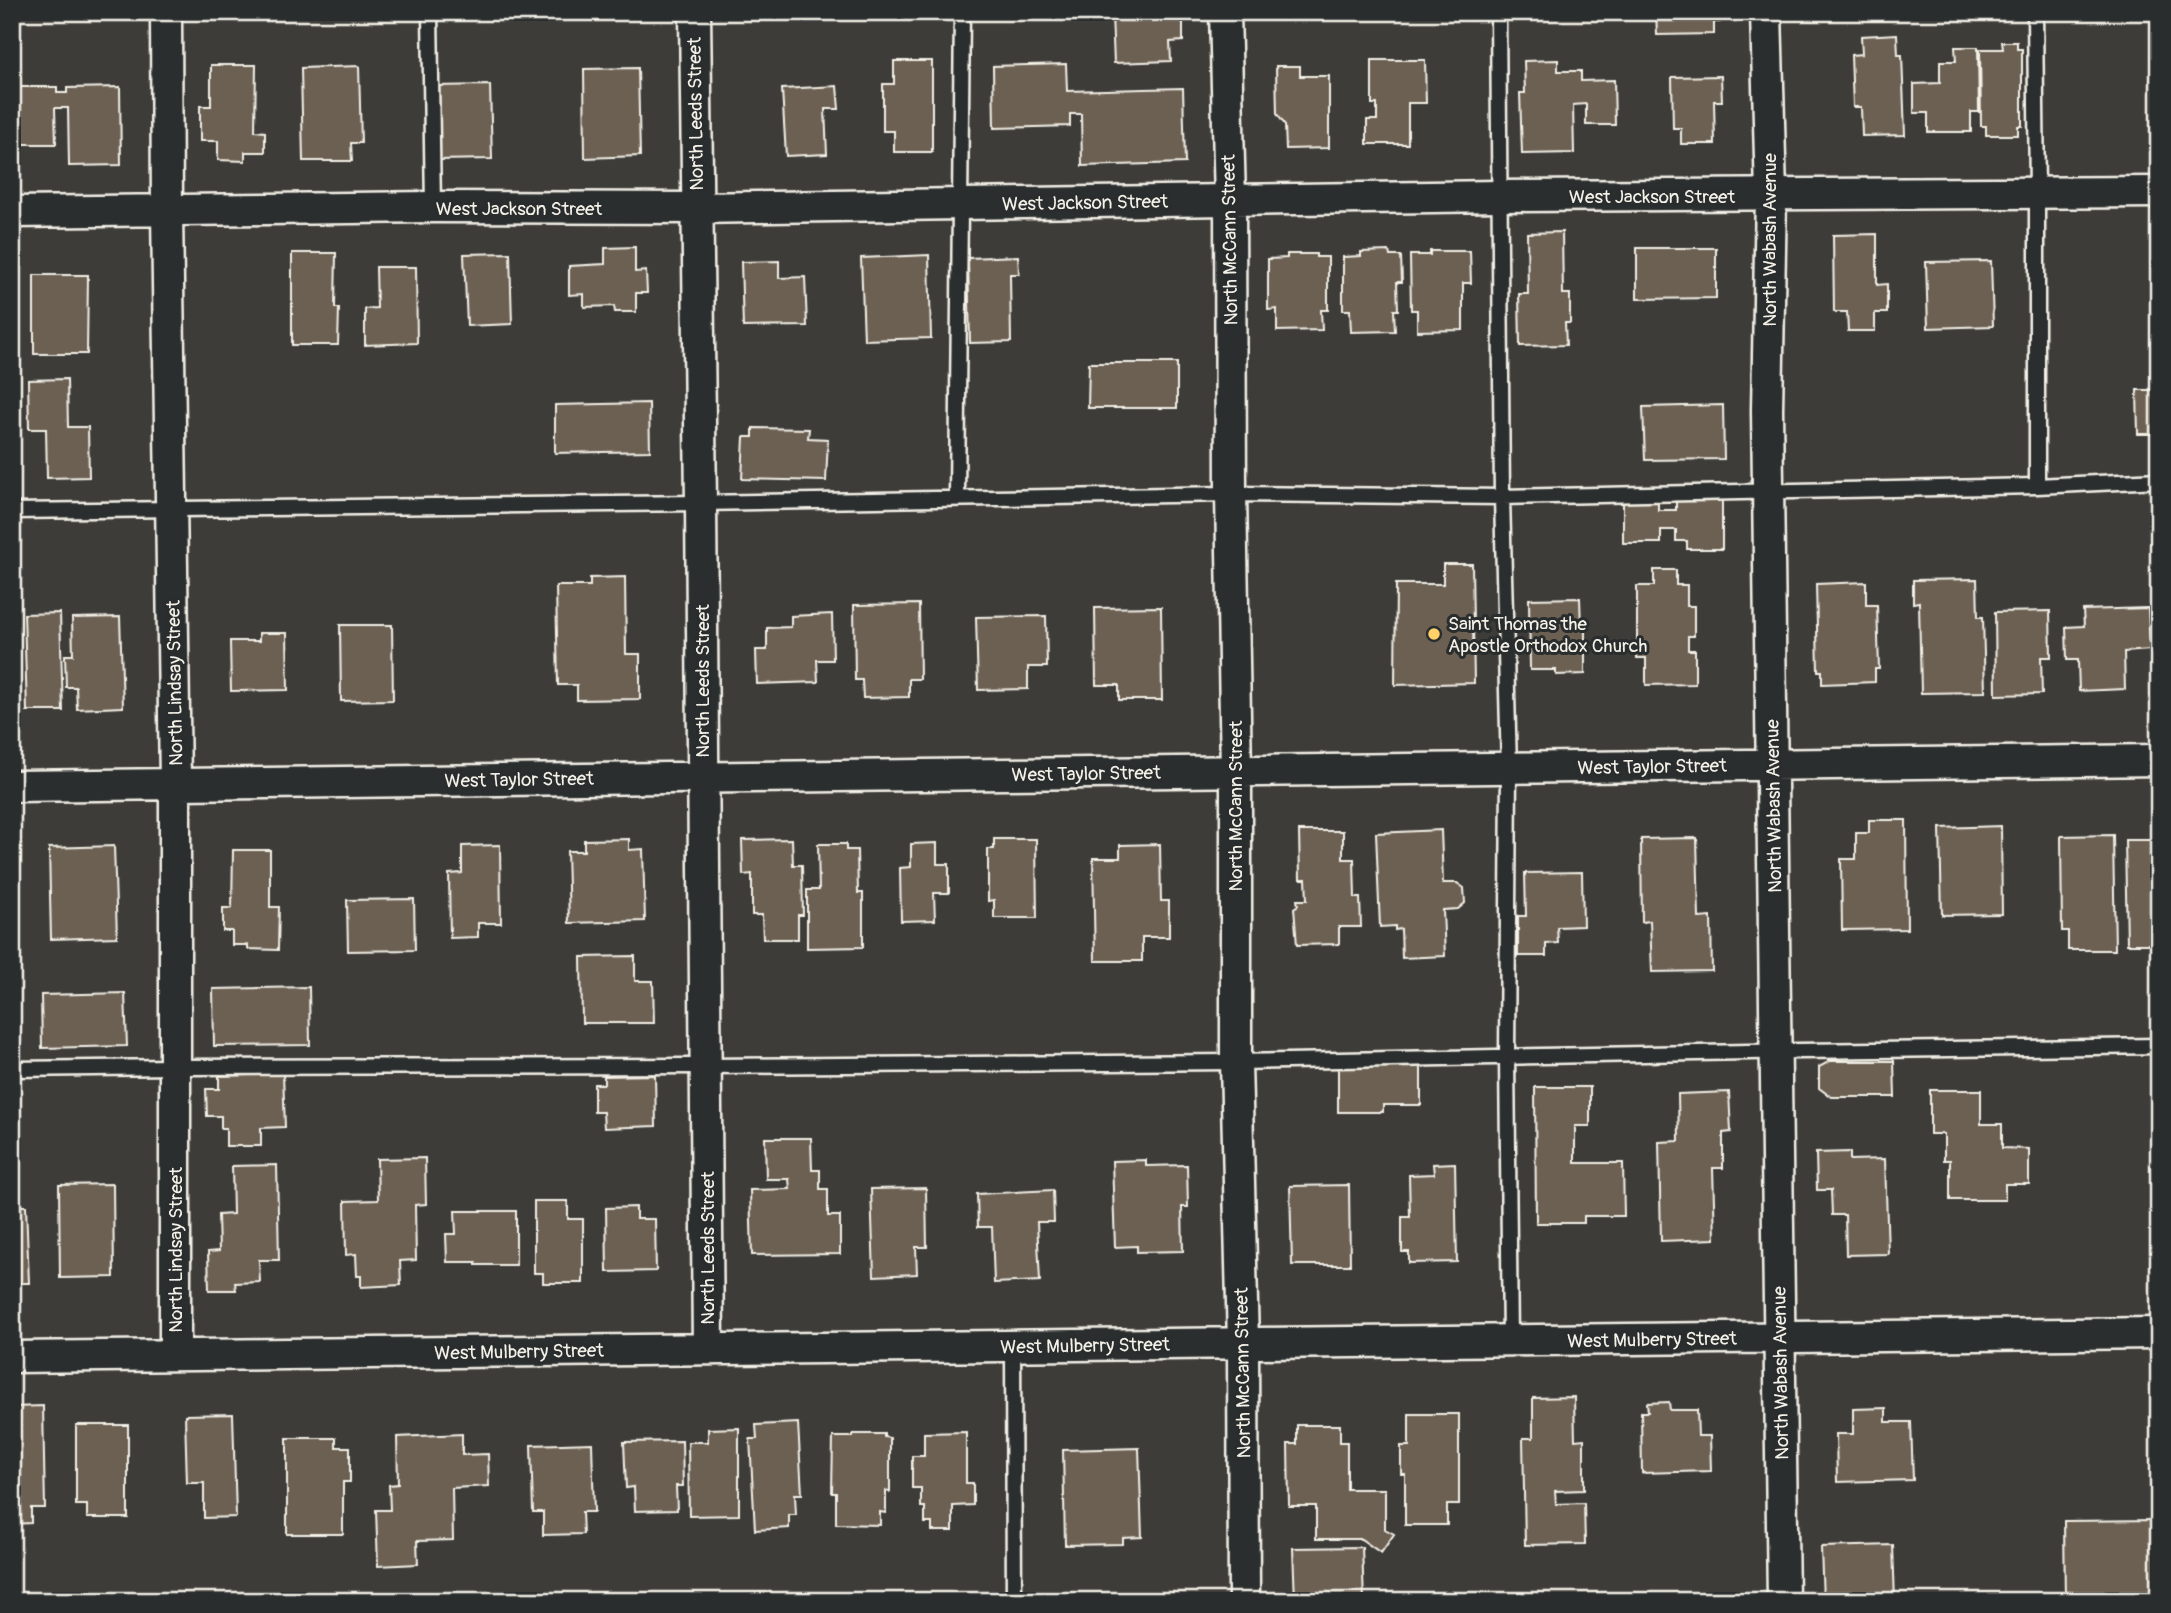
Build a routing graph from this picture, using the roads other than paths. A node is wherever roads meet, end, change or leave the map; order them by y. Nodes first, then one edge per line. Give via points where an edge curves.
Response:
1 (166, 12) edge
2 (430, 12) edge
3 (695, 12) edge
4 (962, 12) edge
5 (1225, 12) edge
6 (1499, 12) edge
7 (1766, 12) edge
8 (2035, 12) edge
9 (2159, 192) edge
10 (2038, 194) junction
11 (1771, 195) junction
12 (1499, 196) junction
13 (1230, 200) junction
14 (960, 204) junction
15 (433, 207) junction
16 (696, 208) junction
17 (167, 210) junction
18 (12, 212) edge
19 (2159, 480) edge
20 (2037, 486) junction
21 (1768, 490) junction
22 (1231, 494) junction
23 (957, 497) junction
24 (1502, 497) junction
25 (701, 503) junction
26 (171, 510) junction
27 (12, 511) edge
28 (2159, 760) edge
29 (1773, 764) junction
30 (1509, 769) junction
31 (1236, 772) junction
32 (703, 777) junction
33 (175, 784) junction
34 (12, 786) edge
35 (2159, 1046) edge
36 (1776, 1051) junction
37 (1507, 1058) junction
38 (1236, 1062) junction
39 (706, 1066) junction
40 (174, 1067) junction
41 (12, 1069) edge
42 (2159, 1333) edge
43 (1780, 1338) junction
44 (1510, 1341) junction
45 (1243, 1343) junction
46 (1013, 1346) junction
47 (708, 1349) junction
48 (175, 1354) junction
49 (12, 1357) edge
50 (1014, 1601) edge
51 (1244, 1601) edge
52 (1783, 1601) edge

1 - 17 street, North Lindsay Street
2 - 15 lane
3 - 16 street, North Leeds Street
4 - 14 lane
5 - 13 street, North McCann Street
6 - 12 lane
7 - 11 street, North Wabash Avenue
8 - 10 lane
9 - 10 street, West Jackson Street
10 - 11 street, West Jackson Street
10 - 20 lane
11 - 12 street, West Jackson Street
11 - 21 street, North Wabash Avenue
12 - 13 street, West Jackson Street
12 - 24 lane
13 - 14 street, West Jackson Street
13 - 22 street, North McCann Street
14 - 16 street, West Jackson Street
14 - 23 lane
15 - 16 street, West Jackson Street
15 - 17 street, West Jackson Street
16 - 25 street, North Leeds Street
17 - 18 street, West Jackson Street
17 - 26 street, North Lindsay Street
19 - 20 lane
20 - 21 lane
21 - 24 lane
21 - 29 street, North Wabash Avenue
22 - 23 lane
22 - 24 lane
22 - 31 street, North McCann Street
23 - 25 lane
24 - 30 lane
25 - 26 lane
25 - 32 street, North Leeds Street
26 - 27 lane
26 - 33 street, North Lindsay Street
28 - 29 street, West Taylor Street
29 - 30 street, West Taylor Street
29 - 36 street, North Wabash Avenue
30 - 31 street, West Taylor Street
30 - 37 lane
31 - 32 street, West Taylor Street
31 - 38 street, North McCann Street
32 - 33 street, West Taylor Street
32 - 39 street, North Leeds Street
33 - 34 street, West Taylor Street
33 - 40 street, North Lindsay Street
35 - 36 lane
36 - 37 lane
36 - 43 street, North Wabash Avenue
37 - 38 lane
37 - 44 lane
38 - 39 lane
38 - 45 street, North McCann Street
39 - 40 lane
39 - 47 street, North Leeds Street
40 - 41 lane
40 - 48 street, North Lindsay Street
42 - 43 street, West Mulberry Street
43 - 44 street, West Mulberry Street
43 - 52 street, North Wabash Avenue
44 - 45 street, West Mulberry Street
45 - 46 street, West Mulberry Street
45 - 51 street, North McCann Street
46 - 47 street, West Mulberry Street
46 - 50 lane
47 - 48 street, West Mulberry Street
48 - 49 street, West Mulberry Street

